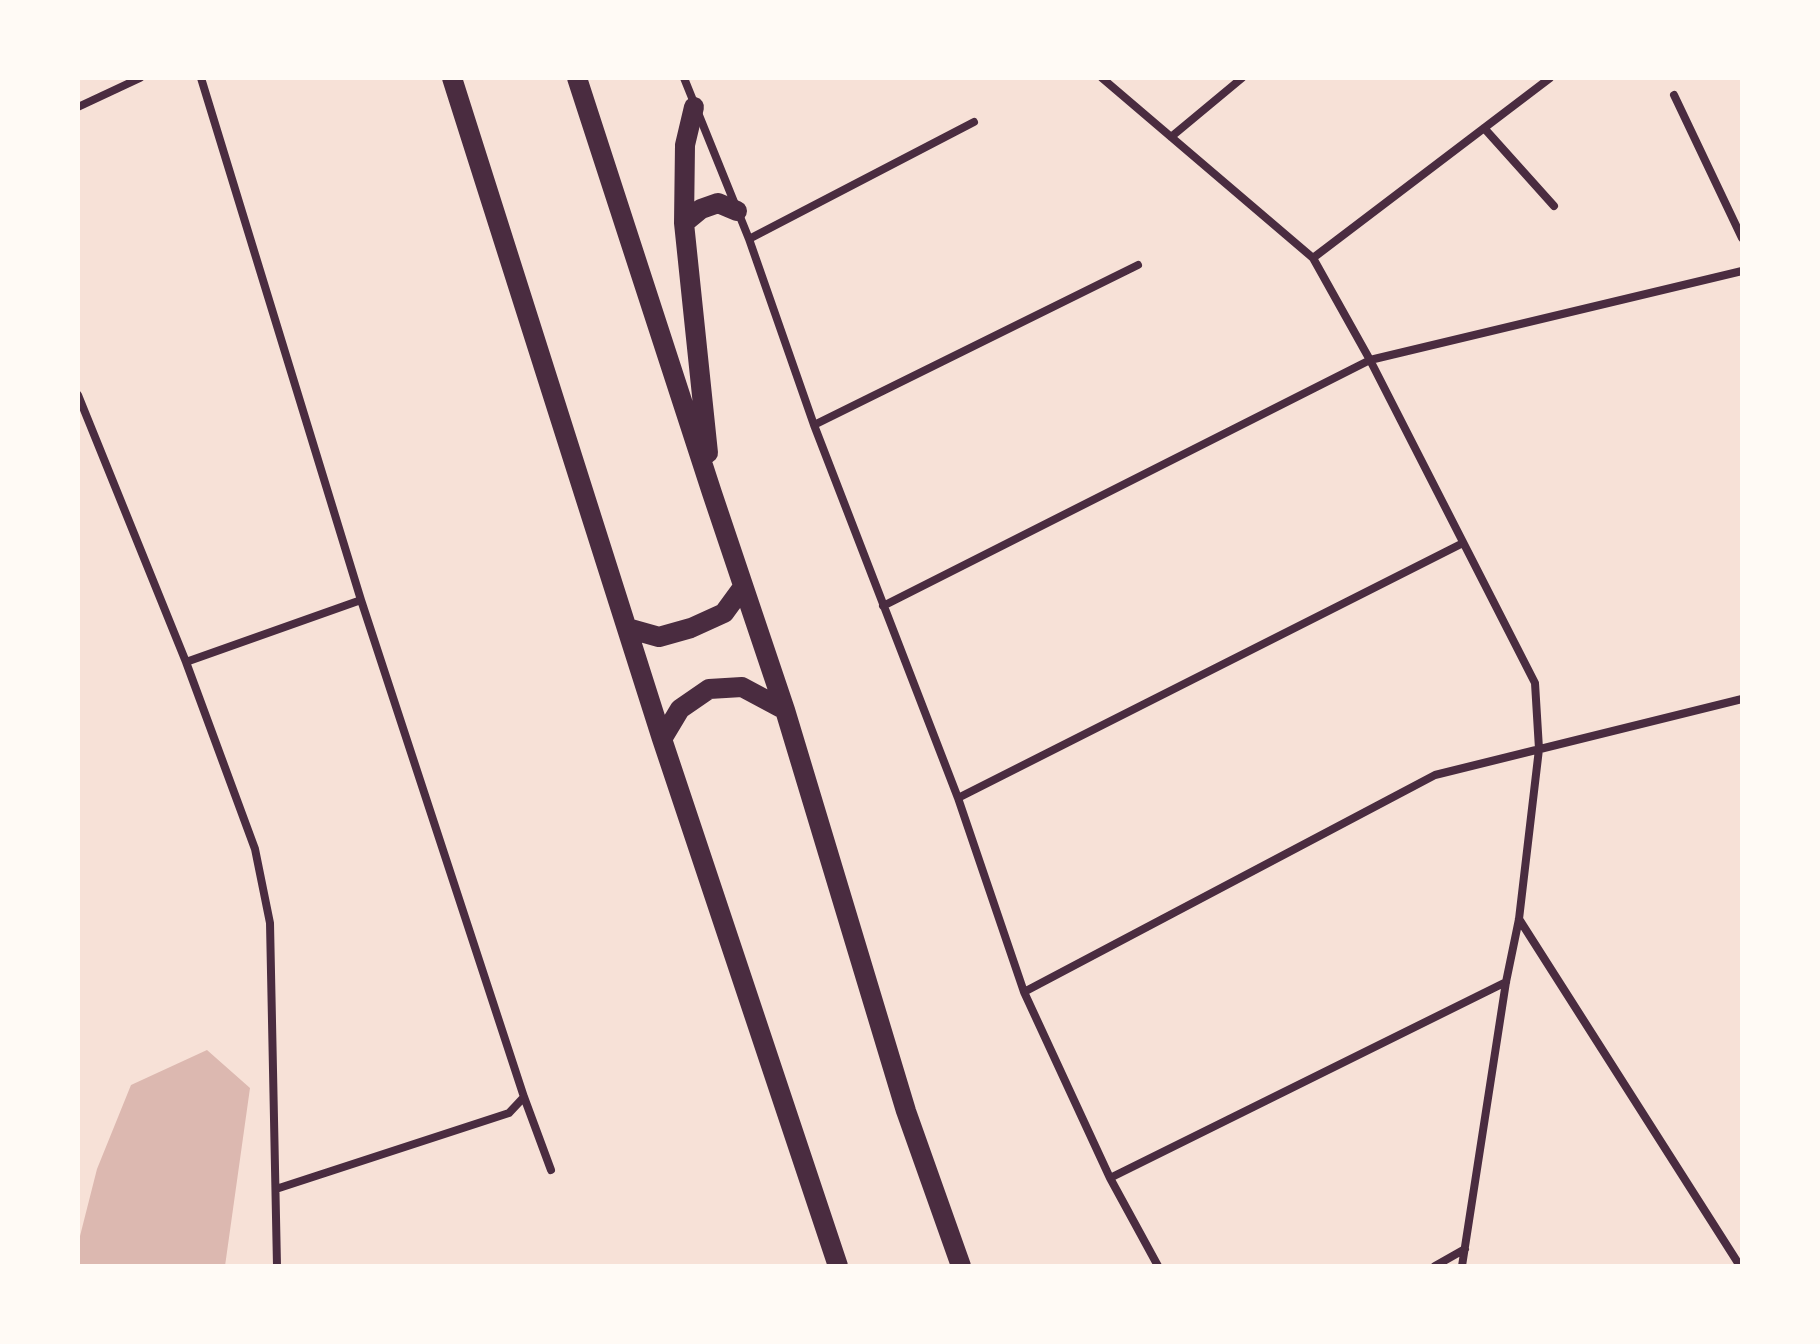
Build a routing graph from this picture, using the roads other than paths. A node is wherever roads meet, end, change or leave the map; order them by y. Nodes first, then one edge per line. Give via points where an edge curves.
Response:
1 (140, 78) edge
2 (201, 78) edge
3 (452, 78) edge
4 (577, 78) edge
5 (684, 78) edge
6 (1102, 78) edge
7 (1242, 78) edge
8 (1550, 78) edge
9 (1674, 95) dead end
10 (78, 107) edge
11 (694, 107) junction
12 (974, 122) dead end
13 (1484, 128) junction
14 (1171, 137) junction
15 (1554, 206) dead end
16 (737, 211) junction
17 (684, 223) junction
18 (1742, 238) edge
19 (749, 239) junction
20 (1313, 258) junction
21 (1138, 265) dead end
22 (1742, 271) edge
23 (1370, 360) junction
24 (78, 395) edge
25 (814, 425) junction
26 (712, 493) junction
27 (1463, 543) junction
28 (743, 587) junction
29 (361, 600) junction
30 (883, 606) junction
31 (627, 628) junction
32 (186, 662) junction
33 (1742, 699) edge
34 (785, 710) junction
35 (662, 739) junction
36 (1539, 749) junction
37 (958, 798) junction
38 (1519, 919) junction
39 (1506, 982) junction
40 (1024, 992) junction
41 (524, 1097) junction
42 (551, 1170) dead end
43 (1110, 1178) junction
44 (276, 1189) junction
45 (1465, 1249) junction
46 (277, 1266) edge
47 (838, 1266) edge
48 (961, 1266) edge
49 (1158, 1266) edge
50 (1435, 1266) edge
51 (1462, 1266) edge
52 (1740, 1266) edge

1 - 10 street
2 - 29 street
3 - 31 main road
4 - 26 main road
5 - 11 street
6 - 14 street
7 - 14 street
8 - 13 street
9 - 18 street
11 - 16 street
11 - 17 main road via 685,145
12 - 19 street
13 - 15 street
13 - 20 street
14 - 20 street
16 - 17 main road via 718,203
16 - 19 street
17 - 26 main road
19 - 25 street
20 - 23 street
21 - 25 street
22 - 23 street
23 - 27 street
23 - 30 street
24 - 32 street
25 - 30 street
26 - 28 main road
27 - 36 street via 1535,683
27 - 37 street
28 - 31 main road via 724,613 691,628 659,637
28 - 34 main road
29 - 32 street
29 - 41 street
30 - 37 street
31 - 35 main road
32 - 44 street via 255,849 270,923
33 - 36 street
34 - 35 main road via 742,687 709,689 680,709
34 - 48 main road via 906,1111
35 - 47 main road
36 - 38 street
36 - 40 street via 1435,775
37 - 40 street
38 - 39 street
38 - 52 street
39 - 43 street
39 - 45 street
40 - 43 street
41 - 42 street
41 - 44 street via 509,1113
43 - 49 street
44 - 46 street
45 - 50 street
45 - 51 street

